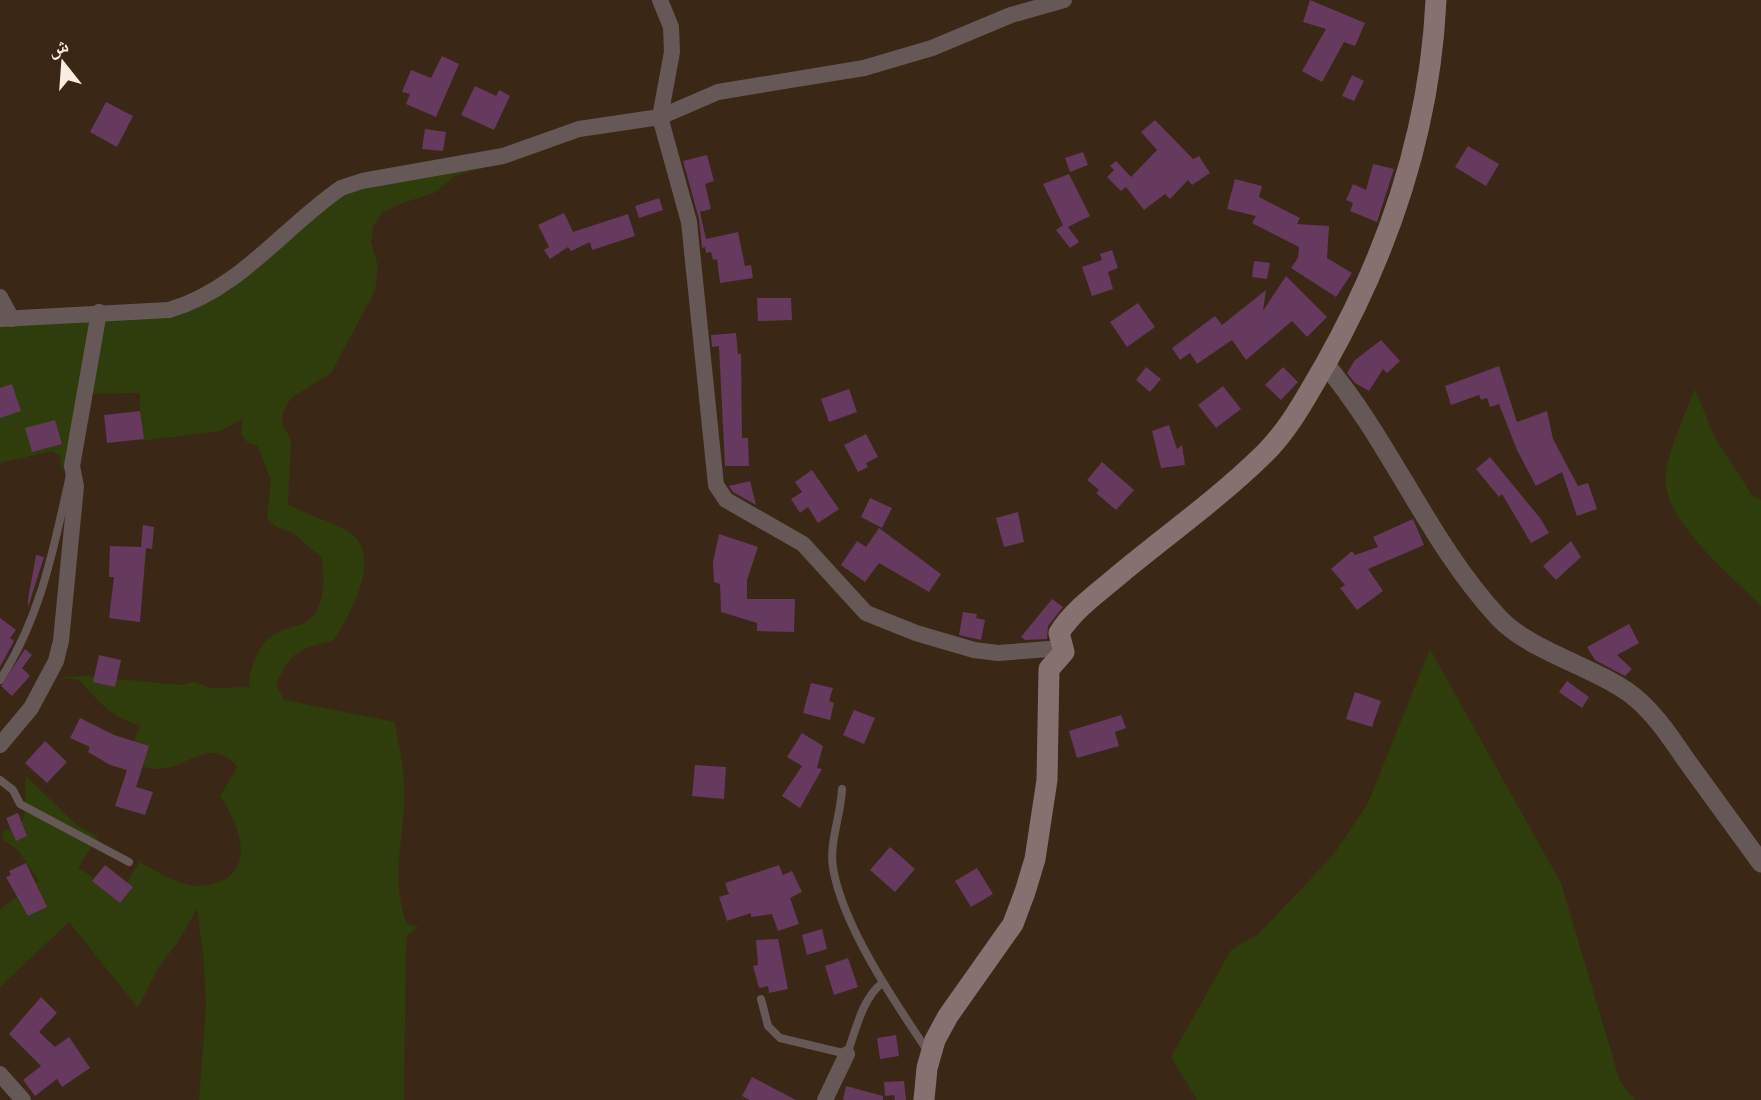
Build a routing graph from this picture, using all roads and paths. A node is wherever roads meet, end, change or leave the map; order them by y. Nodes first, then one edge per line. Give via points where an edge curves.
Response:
1 (660, 0) edge
2 (1064, 0) edge
3 (1436, 0) edge
4 (660, 117) junction
5 (0, 297) edge
6 (99, 312) junction
7 (6, 319) edge
8 (1325, 364) junction
9 (72, 466) junction
10 (1064, 652) junction
11 (0, 680) edge
12 (0, 745) edge
13 (0, 780) edge
14 (842, 789) dead end
15 (129, 862) dead end
16 (1761, 863) edge
17 (882, 983) junction
18 (761, 999) dead end
19 (847, 1054) junction
20 (931, 1055) junction
21 (0, 1074) edge
22 (23, 1100) edge
23 (825, 1100) edge
24 (924, 1100) edge

1 - 4 street via 671,27 672,52
2 - 4 street via 864,68 718,92
3 - 8 main road via 1428,80 1397,212 1370,281
4 - 6 street via 579,129 503,156 341,188 226,285 193,303 169,310
4 - 10 street via 689,222 712,460 716,485 726,500 803,544 866,613 974,650
5 - 7 street
6 - 7 street
6 - 9 street
8 - 10 main road via 1300,409 1263,454 1067,621 1059,633
8 - 16 street via 1502,621 1632,695 1655,717
9 - 11 lane via 38,607 20,650
9 - 12 street via 76,486 61,641 44,687
10 - 20 main road via 1049,669 1047,780 1025,892 1013,924 948,1016
13 - 15 lane via 20,803
14 - 17 lane via 833,868
17 - 19 lane via 867,1000
17 - 20 lane
18 - 19 lane via 768,1026 780,1038
19 - 23 street
20 - 24 main road
21 - 22 street

